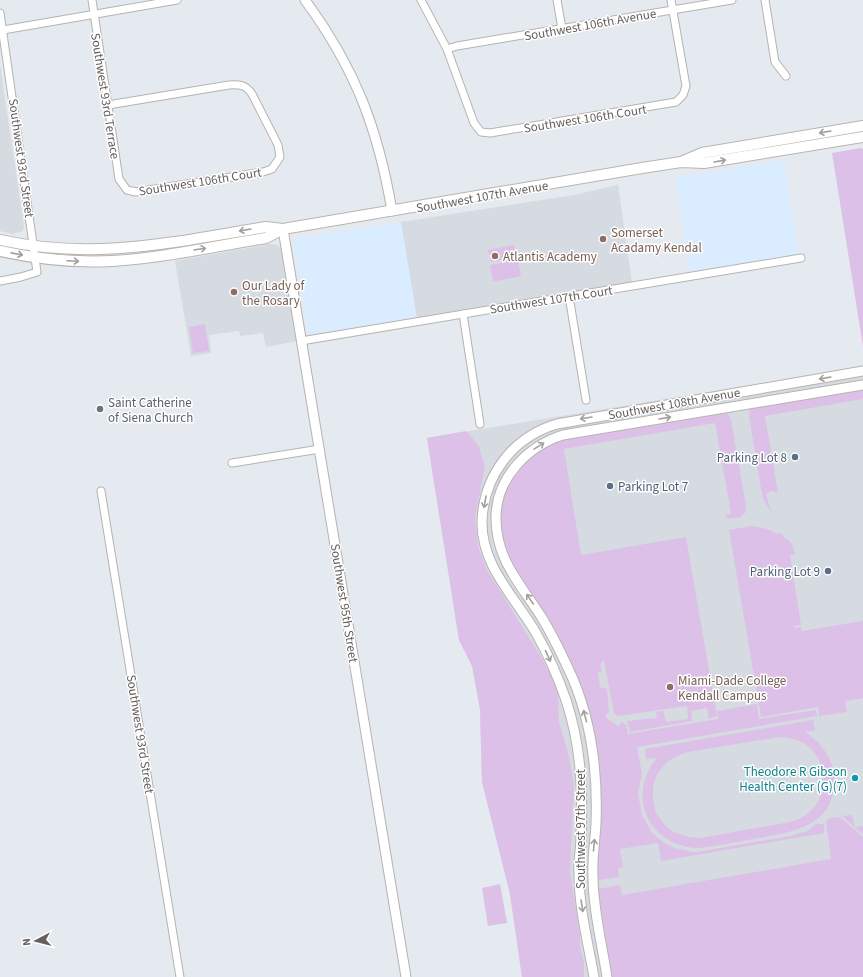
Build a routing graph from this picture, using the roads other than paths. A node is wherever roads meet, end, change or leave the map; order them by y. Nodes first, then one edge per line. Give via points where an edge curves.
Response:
1 (92, 0) edge
2 (177, 0) edge
3 (305, 0) edge
4 (421, 0) edge
5 (557, 0) edge
6 (671, 0) edge
7 (732, 0) edge
8 (764, 0) edge
9 (673, 10) junction
10 (0, 13) edge
11 (94, 14) junction
12 (562, 28) junction
13 (3, 30) junction
14 (447, 49) junction
15 (786, 76) dead end
16 (108, 105) junction
17 (863, 126) edge
18 (863, 137) edge
19 (681, 162) junction
20 (127, 190) joint
21 (392, 211) junction
22 (283, 229) junction
23 (0, 240) edge
24 (33, 247) junction
25 (0, 251) edge
26 (34, 257) junction
27 (801, 258) dead end
28 (0, 281) edge
29 (569, 296) junction
30 (463, 314) junction
31 (301, 342) junction
32 (863, 371) edge
33 (863, 385) edge
34 (586, 400) dead end
35 (480, 424) dead end
36 (320, 449) junction
37 (232, 463) dead end
38 (499, 466) joint
39 (511, 473) joint
40 (101, 491) dead end
41 (541, 642) junction
42 (567, 666) junction
43 (581, 839) junction
44 (593, 884) junction
45 (180, 977) edge
46 (406, 977) edge
47 (594, 977) edge
48 (607, 977) edge

1 - 11 street, Southwest 93rd Terrace
2 - 11 street
3 - 21 street via 341,55 365,104 381,156
4 - 14 street
5 - 12 street
6 - 9 street
7 - 9 street, Southwest 106th Avenue
8 - 15 street via 774,62
9 - 12 street, Southwest 106th Avenue
9 - 14 street, Southwest 106th Court via 686,86 683,95 670,104 483,133 474,124
10 - 13 street, Southwest 93rd Street
11 - 13 street
11 - 16 street, Southwest 93rd Terrace
12 - 14 street, Southwest 106th Avenue
13 - 24 street, Southwest 93rd Street
16 - 20 street, Southwest 93rd Terrace via 119,179
16 - 20 street, Southwest 106th Court via 229,84 241,85 252,94 278,145 280,157 272,168 263,172 136,192
17 -> 19 main road, Southwest 107th Avenue via 702,153
19 -> 18 main road, Southwest 107th Avenue via 704,163
19 - 21 main road, Southwest 107th Avenue
21 - 22 main road, Southwest 107th Avenue
22 -> 24 main road, Southwest 107th Avenue via 266,226 118,250
26 -> 22 main road, Southwest 107th Avenue via 87,261 139,258 266,238
22 - 31 street, Southwest 95th Street
23 - 24 main road, Southwest 107th Avenue
24 - 26 street, Southwest 93rd Street
25 -> 26 main road, Southwest 107th Avenue
26 - 28 street, Southwest 93rd Street via 37,272
27 - 29 street, Southwest 107th Court
29 - 30 street, Southwest 107th Court
29 - 34 street
30 - 31 street, Southwest 107th Court
30 - 35 street
31 - 36 street, Southwest 95th Street
32 -> 38 street, Southwest 108th Avenue via 557,424 527,436
39 -> 33 street, Southwest 108th Avenue via 535,448 563,435
36 - 37 street
36 - 46 street, Southwest 95th Street
38 -> 41 street, Southwest 97th Street via 486,496 482,521 483,539 494,570
42 -> 39 street, Southwest 97th Street via 556,641 506,564 500,550 496,508
40 - 45 street, Southwest 93rd Street
41 - 42 street via 549,643 559,660
41 -> 43 street, Southwest 97th Street via 566,699 577,744 582,787
44 -> 42 street, Southwest 97th Street via 596,811 594,767 585,717
43 - 44 street via 585,853 585,879
43 -> 47 street, Southwest 97th Street via 580,886
44 - 48 street, Southwest 97th Street

